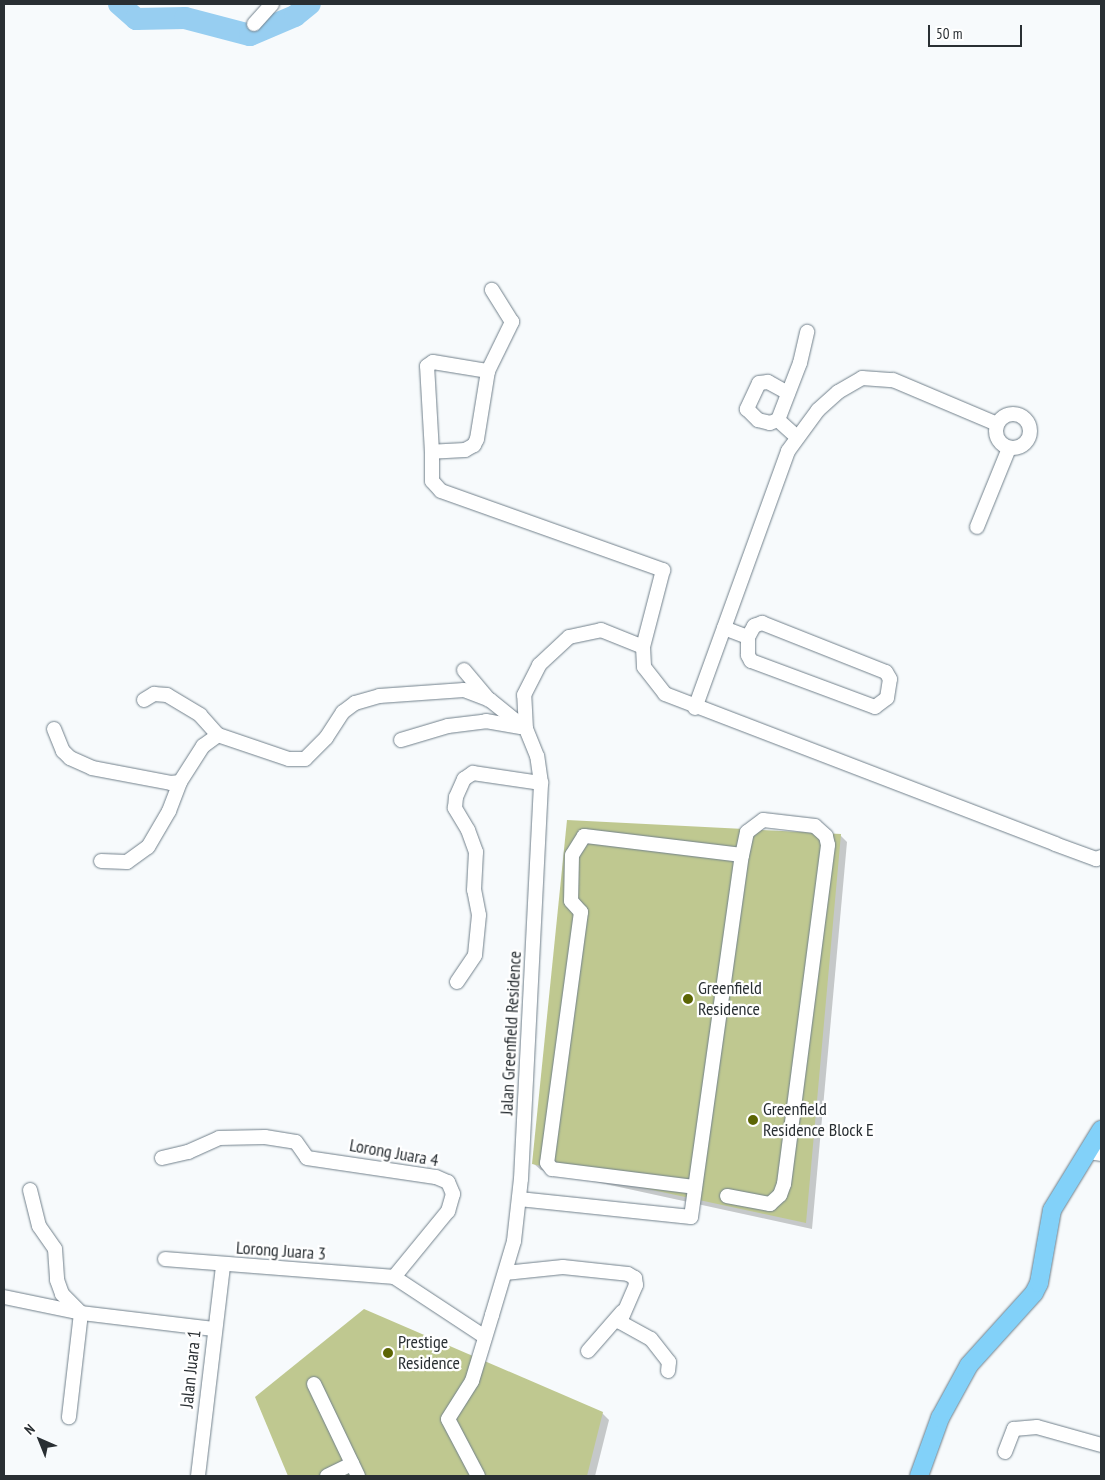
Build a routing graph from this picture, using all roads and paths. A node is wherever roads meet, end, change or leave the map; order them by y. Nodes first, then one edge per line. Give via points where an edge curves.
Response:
1 (272, 4) edge
2 (254, 24) dead end
3 (492, 290) dead end
4 (807, 332) dead end
5 (488, 371) junction
6 (788, 392) junction
7 (778, 420) junction
8 (997, 424) junction
9 (797, 437) junction
10 (1009, 448) junction
11 (432, 452) junction
12 (977, 527) dead end
13 (724, 628) junction
14 (748, 637) junction
15 (643, 647) junction
16 (464, 670) dead end
17 (144, 700) dead end
18 (490, 700) junction
19 (695, 708) junction
20 (54, 729) dead end
21 (526, 729) junction
22 (218, 735) junction
23 (401, 740) dead end
24 (180, 782) junction
25 (541, 783) junction
26 (742, 855) junction
27 (1101, 857) edge
28 (100, 861) dead end
29 (457, 982) dead end
30 (1101, 1130) edge
31 (1095, 1153) edge
32 (162, 1158) dead end
33 (695, 1187) junction
34 (30, 1190) dead end
35 (728, 1196) dead end
36 (519, 1199) junction
37 (166, 1259) dead end
38 (223, 1265) junction
39 (505, 1273) junction
40 (394, 1277) junction
41 (4, 1297) edge
42 (622, 1312) junction
43 (81, 1313) junction
44 (214, 1329) junction
45 (485, 1337) junction
46 (588, 1351) dead end
47 (668, 1371) dead end
48 (314, 1384) dead end
49 (69, 1417) dead end
50 (1101, 1445) edge
51 (1004, 1452) dead end
52 (355, 1470) edge
53 (198, 1476) edge
54 (327, 1476) edge
55 (478, 1476) edge
56 (919, 1476) edge

1 - 2 street
3 - 5 street via 512,322
4 - 6 street via 800,363
5 - 11 street via 474,445 465,450
5 - 11 street via 433,362 427,366
6 - 7 street
6 - 7 street via 768,382 759,384 749,399 747,408 751,415 770,423
7 - 9 street
8 - 9 street via 893,380 862,378 838,392
8 - 10 street via 996,434 1000,443
8 - 10 street via 1013,414 1022,416 1029,424 1031,433 1027,442 1019,448
9 - 13 street via 780,469
10 - 12 street
11 - 15 street via 432,482 441,491 659,567 663,578
13 - 14 street
13 - 19 street
14 - 14 street via 751,661 875,707 887,698 890,679 886,672 762,623 754,626
15 - 19 street via 644,667 652,680 665,694
15 - 21 street via 601,630 569,637 539,665 524,695
16 - 18 street
17 - 22 street via 154,694 167,695 200,715
18 - 21 street
18 - 22 street via 464,690 379,696 354,703 305,759 272,754
19 - 27 street via 1063,847 1096,859
20 - 24 street via 63,751 92,768
21 - 23 street via 486,721 448,726
21 - 25 street, Jalan Greenfield Residence via 537,756
22 - 24 street via 203,746
24 - 28 street via 169,811 148,847 128,862
25 - 29 street via 473,774 464,779 456,797 455,808 476,852 474,890 479,914 475,955
25 - 36 street, Jalan Greenfield Residence via 530,1045
26 - 33 street
26 - 33 street via 584,836 572,855 571,901 581,912 547,1163 552,1169
26 - 35 street via 747,832 763,820 815,826 826,836 828,845 784,1184 780,1195 770,1204
30 - 31 main road
31 - 56 main road via 1052,1210 1040,1283 968,1365 940,1418
32 - 40 street, Lorong Juara 4 via 188,1152 219,1138 238,1136 296,1142 307,1158 436,1177 448,1182 454,1194 448,1211
33 - 36 street via 691,1217
34 - 43 street via 39,1226 55,1249 57,1280 62,1294
36 - 39 street, Jalan Greenfield Residence via 514,1241
37 - 38 street, Lorong Juara 3
38 - 40 street, Lorong Juara 3
38 - 44 street, Jalan Juara 1
39 - 42 street via 563,1267 628,1274 636,1285
39 - 45 street, Jalan Greenfield Residence
40 - 45 street
41 - 43 street
42 - 46 street
42 - 47 street via 620,1322 652,1339 663,1352 669,1362
43 - 44 street
43 - 49 street
44 - 53 street, Jalan Juara 1
45 - 55 street, Jalan Greenfield Residence via 472,1381 448,1419
48 - 52 street
50 - 51 street via 1037,1427 1021,1428 1014,1429
52 - 54 street

